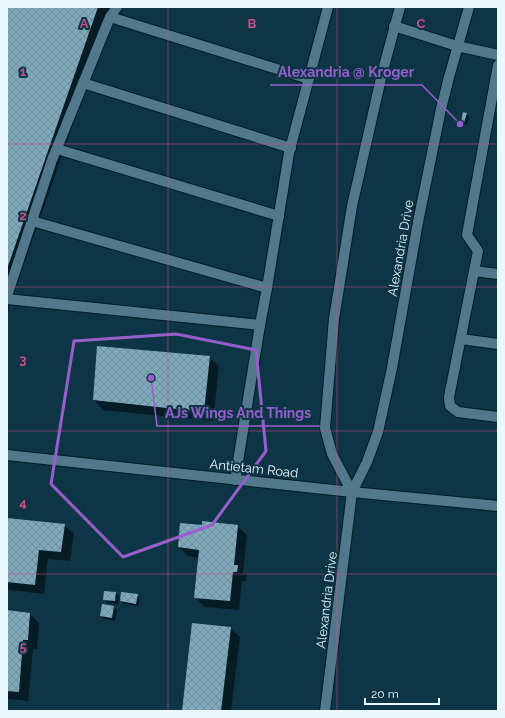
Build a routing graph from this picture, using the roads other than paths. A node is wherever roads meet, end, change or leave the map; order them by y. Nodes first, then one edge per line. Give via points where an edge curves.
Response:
1 (117, 7) edge
2 (328, 7) edge
3 (400, 7) edge
4 (469, 7) edge
5 (110, 17) junction
6 (394, 26) junction
7 (457, 46) junction
8 (498, 55) edge
9 (498, 64) edge
10 (309, 78) junction
11 (83, 83) junction
12 (291, 148) junction
13 (57, 149) junction
14 (279, 216) junction
15 (32, 221) junction
16 (474, 271) junction
17 (498, 274) edge
18 (267, 288) junction
19 (7, 297) edge
20 (260, 325) junction
21 (461, 339) junction
22 (498, 344) edge
23 (498, 417) edge
24 (7, 455) edge
25 (235, 480) junction
26 (352, 492) junction
27 (498, 506) edge
28 (325, 711) edge

1 - 5 main road
2 - 10 main road
3 - 6 main road
4 - 7 main road, Alexandria Drive
5 - 10 main road
5 - 11 main road
6 - 7 main road
6 - 26 main road via 352,206 334,319 325,428 332,454
7 - 8 main road
7 - 26 main road, Alexandria Drive via 418,222 378,432
9 - 16 main road via 467,235 478,251
10 - 12 main road
11 - 12 main road
11 - 13 main road
12 - 14 main road
13 - 14 main road
13 - 15 main road
14 - 18 main road
15 - 18 main road
15 - 19 main road
16 - 17 main road
16 - 21 main road
18 - 20 main road
19 - 20 main road
20 - 25 main road
21 - 22 main road
21 - 23 main road via 449,397 450,406 458,412
24 - 25 main road, Antietam Road
25 - 26 main road, Antietam Road
26 - 27 main road, Antietam Road
26 - 28 main road, Alexandria Drive

